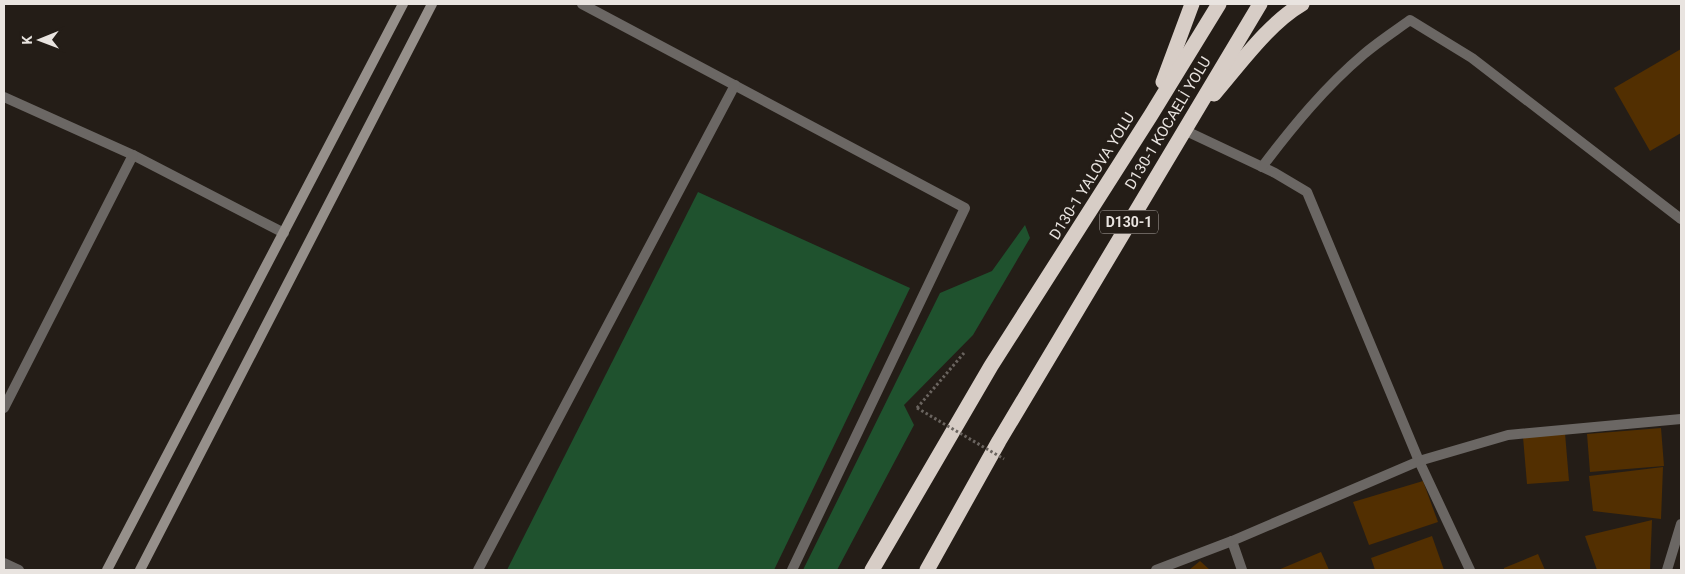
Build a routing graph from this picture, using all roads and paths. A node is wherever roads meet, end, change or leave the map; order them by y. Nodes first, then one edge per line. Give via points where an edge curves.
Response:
1 (403, 4) edge
2 (432, 4) edge
3 (582, 4) edge
4 (1192, 4) edge
5 (1219, 4) edge
6 (1260, 4) edge
7 (1302, 4) edge
8 (735, 85) junction
9 (4, 97) edge
10 (1151, 115) junction
11 (1184, 130) junction
12 (133, 155) junction
13 (1262, 167) junction
14 (1681, 219) edge
15 (284, 233) junction
16 (964, 353) dead end
17 (4, 408) edge
18 (1681, 419) edge
19 (1004, 459) dead end
20 (1419, 461) junction
21 (1681, 524) edge
22 (1232, 541) junction
23 (4, 563) edge
24 (19, 570) edge
25 (107, 570) edge
26 (140, 570) edge
27 (478, 570) edge
28 (792, 570) edge
29 (872, 570) edge
30 (927, 570) edge
31 (1156, 570) edge
32 (1242, 570) edge
33 (1470, 570) edge
34 (1668, 570) edge

1 - 15 main road
2 - 26 main road
3 - 8 street
4 - 10 highway
5 - 10 highway, D130-1 YALOVA YOLU / D130-1
6 - 11 highway, D130-1 KOCAELİ YOLU / D130-1
7 - 11 highway via 1261,39
8 - 27 street
8 - 28 street via 966,208
9 - 12 street
10 - 29 highway, D130-1 YALOVA YOLU / D130-1 via 991,366
11 - 13 street
11 - 30 highway, D130-1 KOCAELİ YOLU / D130-1 via 983,467
12 - 15 street
12 - 17 street
13 - 14 street via 1290,129 1327,88 1365,53 1410,20 1472,58
13 - 20 street via 1306,192
15 - 25 main road
16 - 19 path, bridge via 917,408
18 - 20 street via 1508,435
20 - 22 street
20 - 33 street
21 - 34 street
22 - 31 street
22 - 32 street
23 - 24 street

